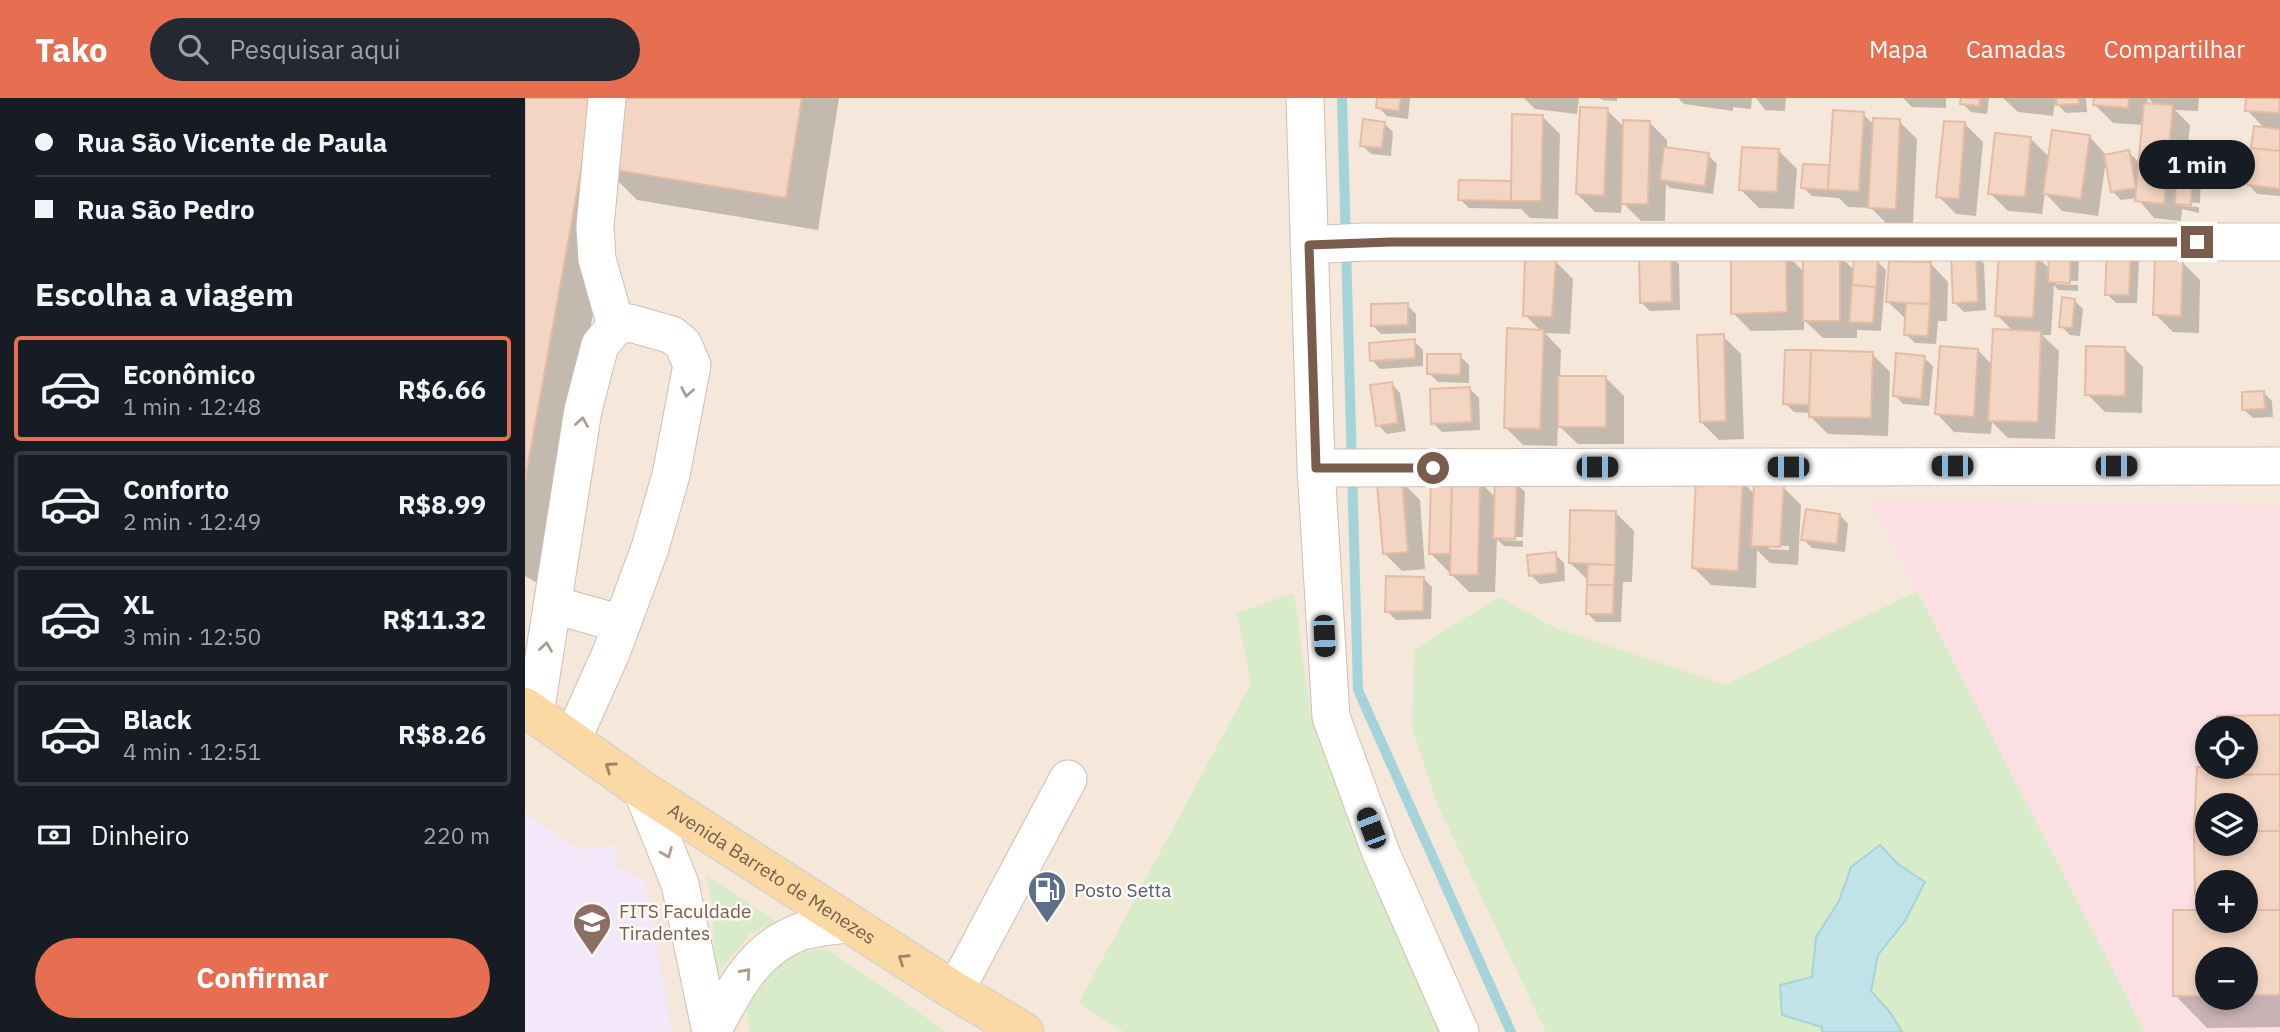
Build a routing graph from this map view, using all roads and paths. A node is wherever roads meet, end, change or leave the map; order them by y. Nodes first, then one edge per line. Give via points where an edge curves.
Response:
1 (607, 98) edge
2 (1305, 98) edge
3 (2280, 242) edge
4 (1334, 244) junction
5 (616, 326) junction
6 (2280, 466) edge
7 (1325, 468) junction
8 (554, 606) junction
9 (622, 624) junction
10 (530, 711) edge
11 (572, 740) junction
12 (1068, 779) dead end
13 (642, 789) junction
14 (848, 924) junction
15 (952, 990) junction
16 (712, 1032) edge
17 (983, 1032) edge
18 (1024, 1032) edge
19 (1460, 1032) edge

1 - 5 street via 595,227 600,269
2 - 4 street
3 - 4 street
4 - 7 street
8 -> 5 street via 583,410 600,345
5 -> 9 street via 630,323 673,335 683,344 692,365 671,475
6 - 7 street
7 - 19 street via 1331,717 1381,853
8 - 9 street
10 -> 8 street
9 - 11 street
10 - 11 main road, Avenida Barreto de Menezes
13 -> 11 main road, Avenida Barreto de Menezes
12 - 15 street
13 - 14 main road, Avenida Barreto de Menezes
13 -> 16 street via 680,884
15 -> 14 main road, Avenida Barreto de Menezes
16 -> 14 street via 739,979 769,949 800,932
15 - 17 street
15 - 18 main road, Avenida Barreto de Menezes

